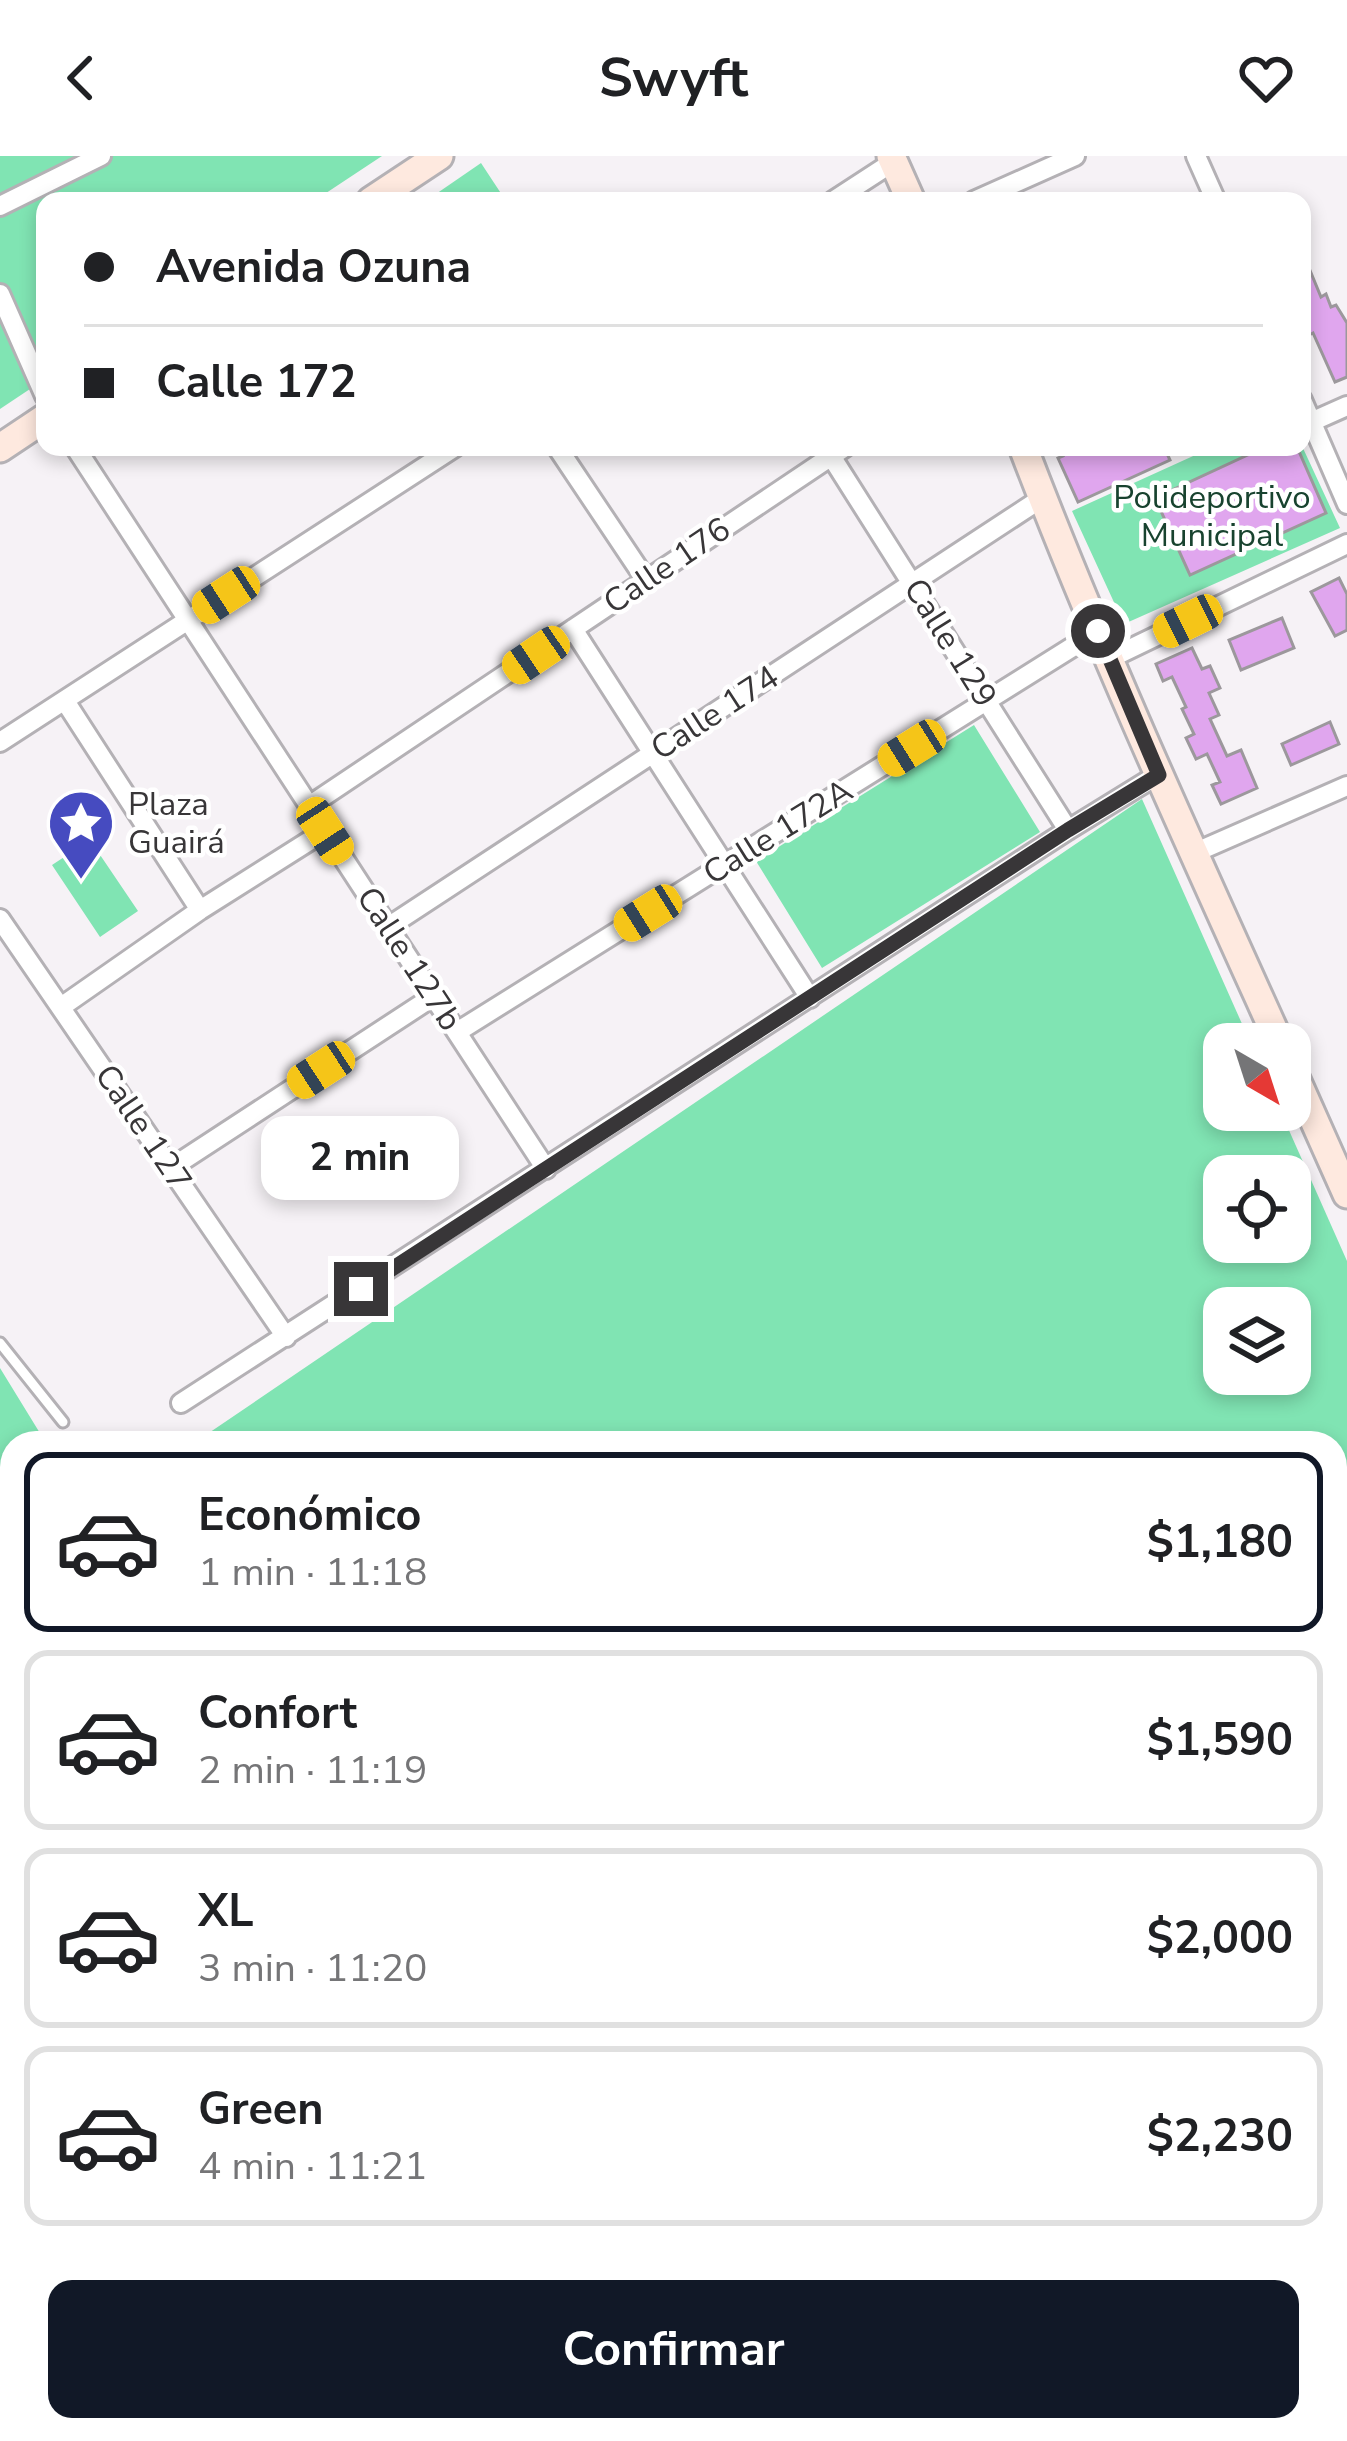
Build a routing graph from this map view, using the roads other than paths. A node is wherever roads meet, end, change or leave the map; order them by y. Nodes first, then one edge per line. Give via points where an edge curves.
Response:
1 (101, 156) edge
2 (439, 156) edge
3 (1075, 156) edge
4 (1196, 156) edge
5 (892, 159) edge
6 (392, 192) edge
7 (846, 192) edge
8 (907, 192) edge
9 (994, 192) edge
10 (1212, 192) edge
11 (0, 206) edge
12 (0, 294) edge
13 (36, 376) edge
14 (1347, 406) edge
15 (1311, 422) joint
16 (36, 424) edge
17 (0, 448) edge
18 (81, 456) edge
19 (441, 456) edge
20 (563, 456) edge
21 (832, 456) edge
22 (840, 456) edge
23 (1029, 456) edge
24 (1042, 498) junction
25 (1347, 504) edge
26 (1347, 544) edge
27 (646, 580) junction
28 (913, 584) junction
29 (188, 620) junction
30 (573, 629) junction
31 (1098, 631) junction
32 (1109, 659) junction
33 (65, 700) junction
34 (986, 701) junction
35 (0, 742) edge
36 (653, 754) junction
37 (1159, 775) junction
38 (1347, 786) edge
39 (309, 806) junction
40 (1068, 830) junction
41 (325, 831) junction
42 (1194, 853) junction
43 (724, 865) junction
44 (200, 910) junction
45 (0, 919) edge
46 (388, 927) junction
47 (434, 997) junction
48 (810, 998) junction
49 (61, 1007) junction
50 (1271, 1023) edge
51 (457, 1032) junction
52 (1311, 1100) edge
53 (1337, 1142) edge
54 (171, 1168) junction
55 (546, 1169) junction
56 (1347, 1194) edge
57 (286, 1337) junction
58 (0, 1343) edge
59 (182, 1403) dead end
60 (63, 1422) dead end

1 - 11 street
2 - 6 main road
3 - 9 street
4 - 10 street
5 - 7 street
5 - 8 main road
12 - 13 street
14 - 15 street
15 - 25 street
16 - 17 main road
18 - 29 street, Calle 127b
19 - 29 street
20 - 27 street
21 - 27 street, Calle 176
22 - 28 street, Calle 129
23 - 24 main road
24 - 28 street, Calle 174
24 - 31 main road
26 - 32 street
27 - 30 street, Calle 176
28 - 34 street, Calle 129
28 - 36 street, Calle 174
29 - 33 street
29 - 39 street, Calle 127b
30 - 36 street
30 - 39 street, Calle 176
31 - 32 main road
31 - 34 street, Calle 172A
32 - 37 main road
33 - 35 street
33 - 44 street
34 - 40 street, Calle 129
34 - 43 street, Calle 172A
36 - 43 street
36 - 46 street, Calle 174
37 - 40 street
37 - 42 main road
38 - 42 street
39 - 41 street, Calle 127b
40 - 48 street
41 - 44 street
41 - 46 street, Calle 127b
42 - 50 main road
43 - 48 street
43 - 51 street, Calle 172A
44 - 49 street
45 - 49 street, Calle 127
46 - 47 street, Calle 127b
47 - 51 street, Calle 127b
47 - 54 street
48 - 55 street
49 - 54 street, Calle 127
51 - 55 street, Calle 127b
52 - 53 main road
53 - 56 main road
54 - 57 street, Calle 127
55 - 57 street
57 - 59 street
58 - 60 lane

